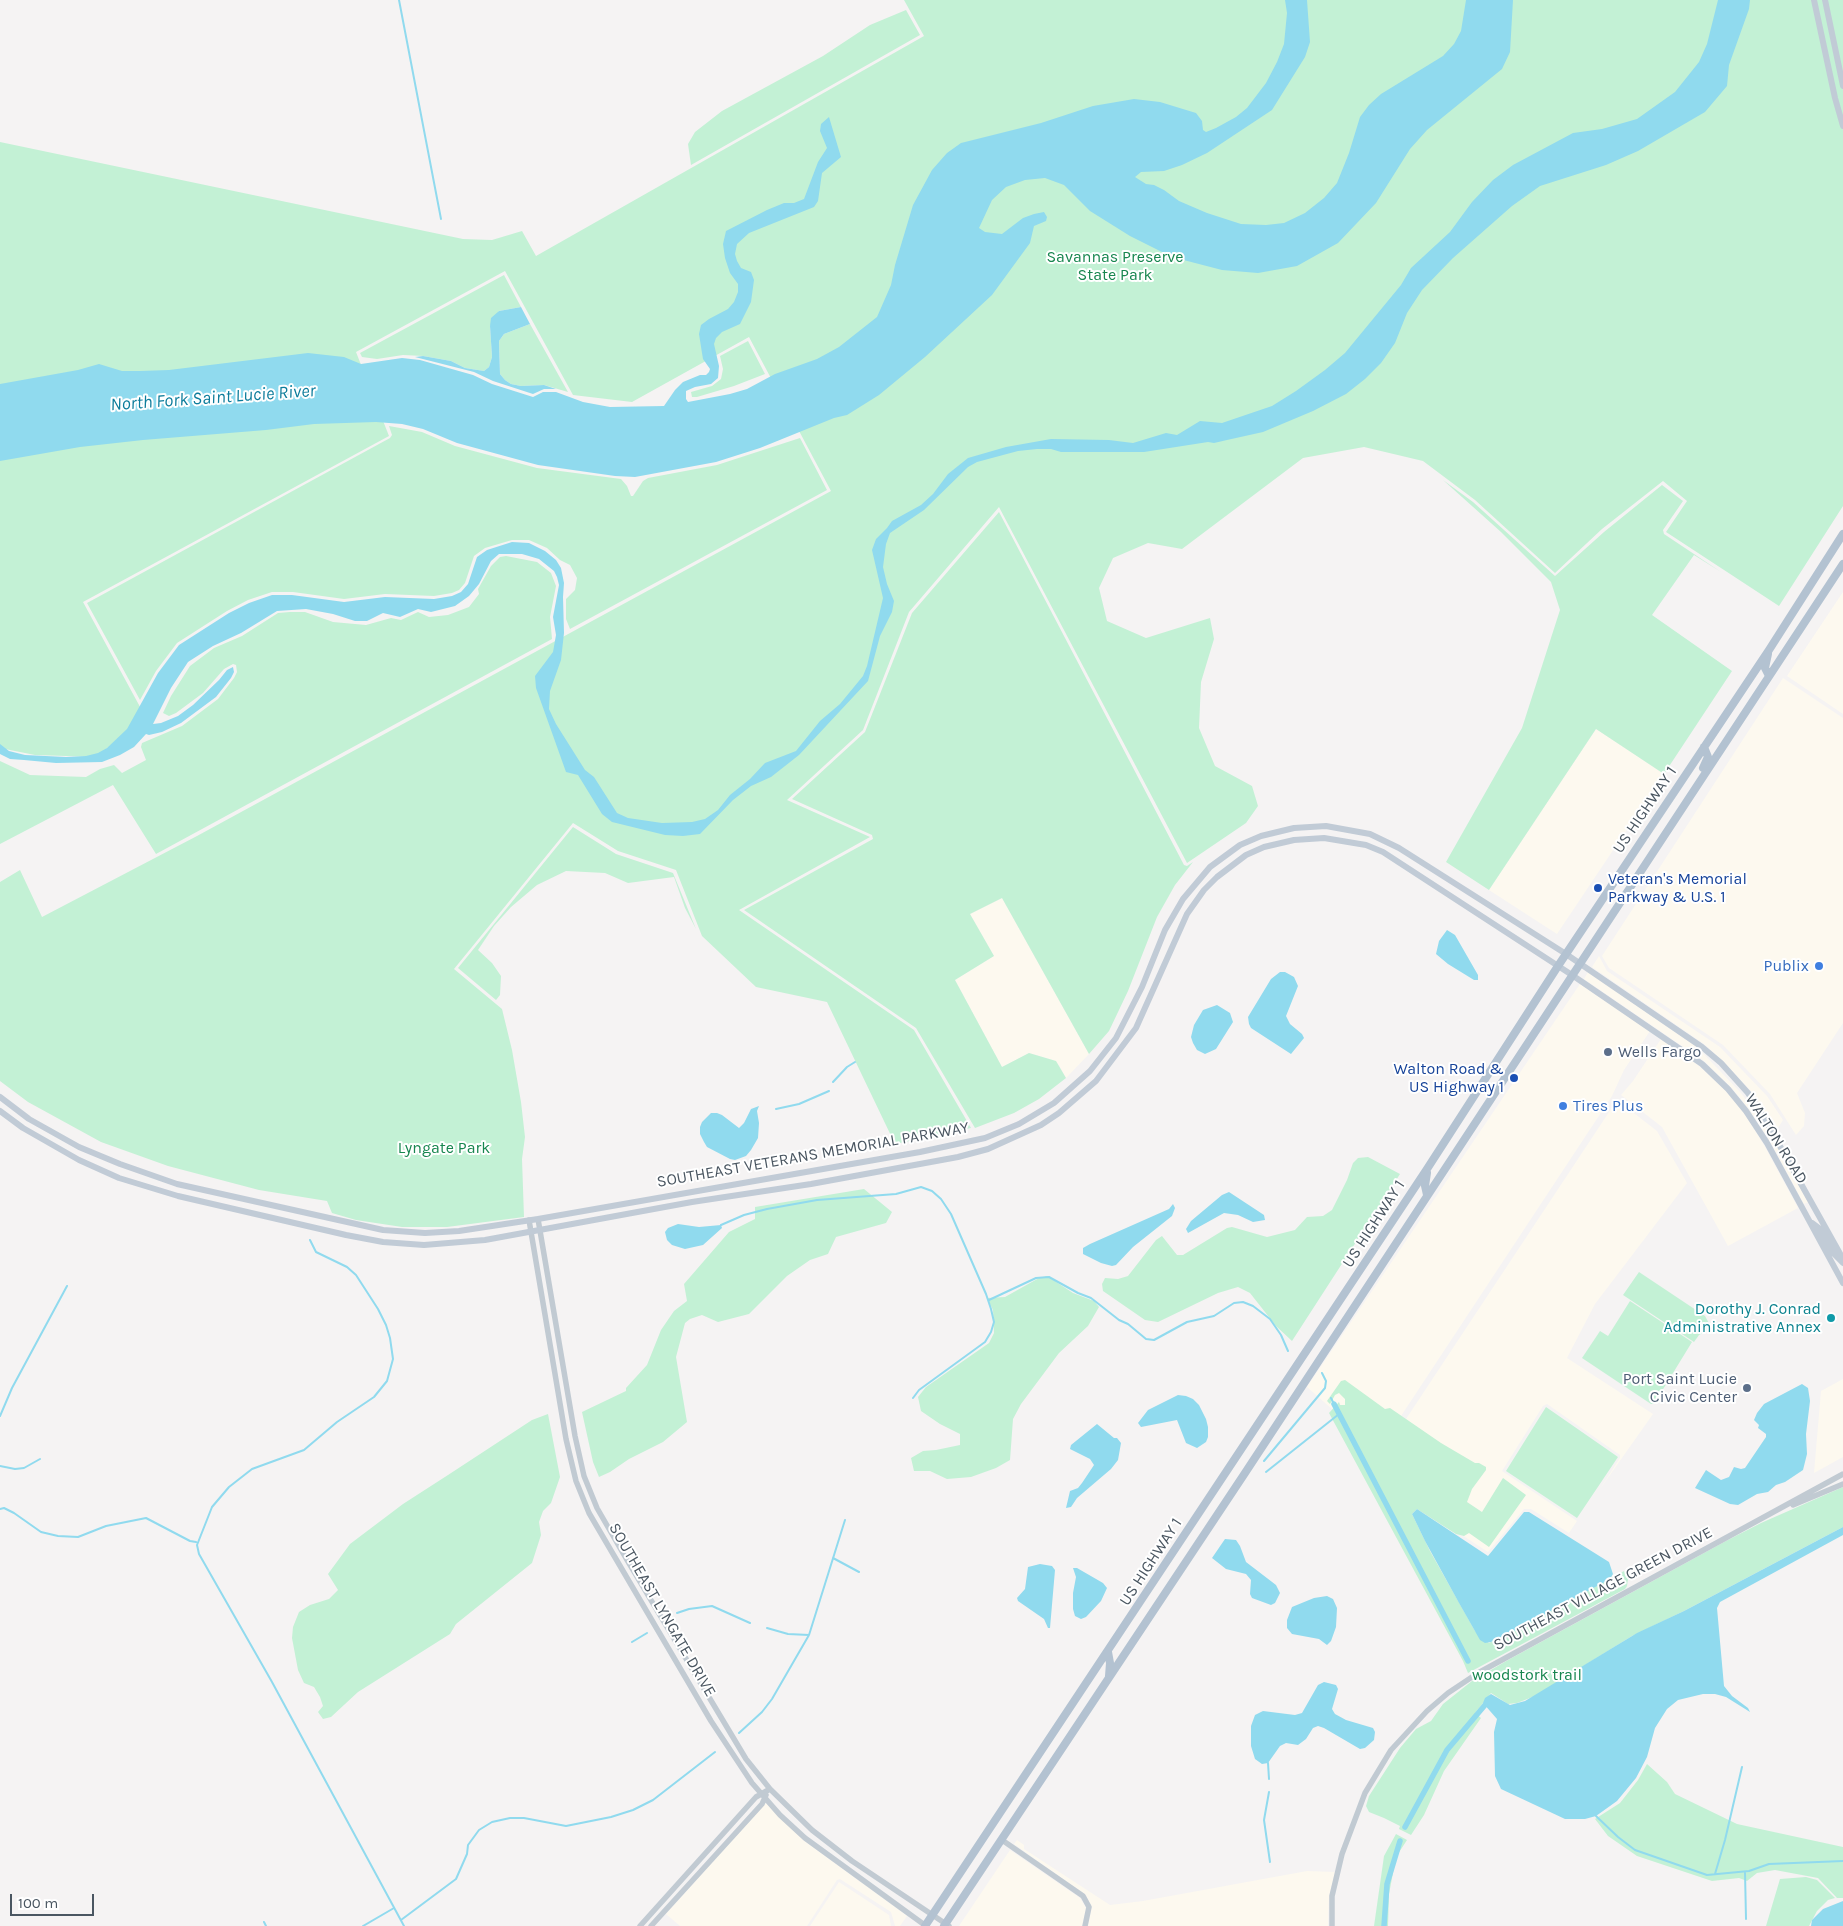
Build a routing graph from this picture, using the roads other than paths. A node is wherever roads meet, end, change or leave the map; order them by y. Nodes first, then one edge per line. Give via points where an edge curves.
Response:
1 (1814, 0) edge
2 (1824, 0) edge
3 (1843, 86) edge
4 (1843, 126) edge
5 (1843, 534) edge
6 (1843, 564) edge
7 (1769, 650) junction
8 (1769, 676) junction
9 (1704, 747) junction
10 (1702, 778) junction
11 (1566, 954) junction
12 (1580, 963) junction
13 (1558, 966) junction
14 (1572, 974) junction
15 (0, 1097) edge
16 (0, 1111) edge
17 (1427, 1168) junction
18 (1427, 1196) junction
19 (538, 1219) junction
20 (529, 1220) junction
21 (1809, 1220) junction
22 (540, 1231) junction
23 (530, 1232) junction
24 (1843, 1259) edge
25 (1843, 1263) edge
26 (1836, 1269) junction
27 (1843, 1274) edge
28 (1843, 1283) edge
29 (1843, 1474) edge
30 (1843, 1484) edge
31 (1773, 1514) junction
32 (1108, 1652) junction
33 (1108, 1678) junction
34 (770, 1789) junction
35 (763, 1795) junction
36 (1002, 1840) junction
37 (932, 1915) junction
38 (946, 1925) edge
39 (640, 1926) edge
40 (651, 1926) edge
41 (926, 1926) edge
42 (1085, 1926) edge
43 (1332, 1926) edge

1 - 4 main road
2 - 3 main road
5 - 7 main road, US HIGHWAY 1
6 - 8 main road, US HIGHWAY 1
7 - 8 main road via 1765,668
7 - 9 main road, US HIGHWAY 1
8 - 10 main road, US HIGHWAY 1
9 - 10 main road via 1708,757
9 - 11 main road, US HIGHWAY 1
10 - 12 main road, US HIGHWAY 1
11 - 12 main road, WALTON ROAD
11 - 13 main road, US HIGHWAY 1
11 - 19 main road, SOUTHEAST VETERANS MEMORIAL PARKWAY via 1399,848 1370,834 1326,826 1278,831 1240,846 1210,867 1197,881 1166,930 1140,994 1116,1038 1076,1084 1019,1124 985,1138 920,1152
12 - 14 main road, US HIGHWAY 1
12 - 24 main road, WALTON ROAD via 1702,1047 1748,1093
13 - 14 main road, WALTON ROAD
13 - 17 main road, US HIGHWAY 1
13 - 22 main road, SOUTHEAST VETERANS MEMORIAL PARKWAY via 1383,852 1366,845 1324,838 1279,842 1239,860 1204,890 1187,914 1136,1028 1089,1088 1041,1125 988,1149 958,1157
14 - 18 main road, US HIGHWAY 1
14 - 21 main road, WALTON ROAD via 1702,1064 1728,1089 1767,1143
15 - 20 main road, SOUTHEAST VETERANS MEMORIAL PARKWAY via 29,1119 79,1147 177,1184 383,1230 424,1234
16 - 23 main road, SOUTHEAST VETERANS MEMORIAL PARKWAY via 78,1160 119,1178 251,1214 383,1242 424,1245
17 - 18 main road
17 - 32 main road, US HIGHWAY 1
18 - 33 main road, US HIGHWAY 1
19 - 20 main road, SOUTHEAST VETERANS MEMORIAL PARKWAY
19 - 22 street, SOUTHEAST LYNGATE DRIVE
20 - 23 street, SOUTHEAST LYNGATE DRIVE
21 - 25 main road via 1820,1229
21 - 26 main road, WALTON ROAD
22 - 23 main road, SOUTHEAST VETERANS MEMORIAL PARKWAY
22 - 34 street, SOUTHEAST LYNGATE DRIVE via 584,1476 594,1500 700,1684 746,1759
23 - 35 street, SOUTHEAST LYNGATE DRIVE via 576,1481 586,1505 711,1721 739,1766
26 - 27 main road
26 - 28 main road, WALTON ROAD
29 - 31 street, SOUTHEAST VILLAGE GREEN DRIVE
30 - 31 street, SOUTHEAST VILLAGE GREEN DRIVE
31 - 43 street, SOUTHEAST VILLAGE GREEN DRIVE via 1478,1673 1427,1711 1391,1750 1365,1792 1342,1854 1332,1896
32 - 33 main road
32 - 37 main road, US HIGHWAY 1
33 - 36 main road, US HIGHWAY 1
34 - 35 street
34 - 37 street, SOUTHEAST LYNGATE DRIVE via 812,1830
35 - 39 street
35 - 40 street via 762,1804
35 - 41 street, SOUTHEAST LYNGATE DRIVE via 805,1838
36 - 38 main road, US HIGHWAY 1
36 - 42 street via 1083,1896 1089,1907
37 - 38 street, SOUTHEAST LYNGATE DRIVE
37 - 41 main road, US HIGHWAY 1

